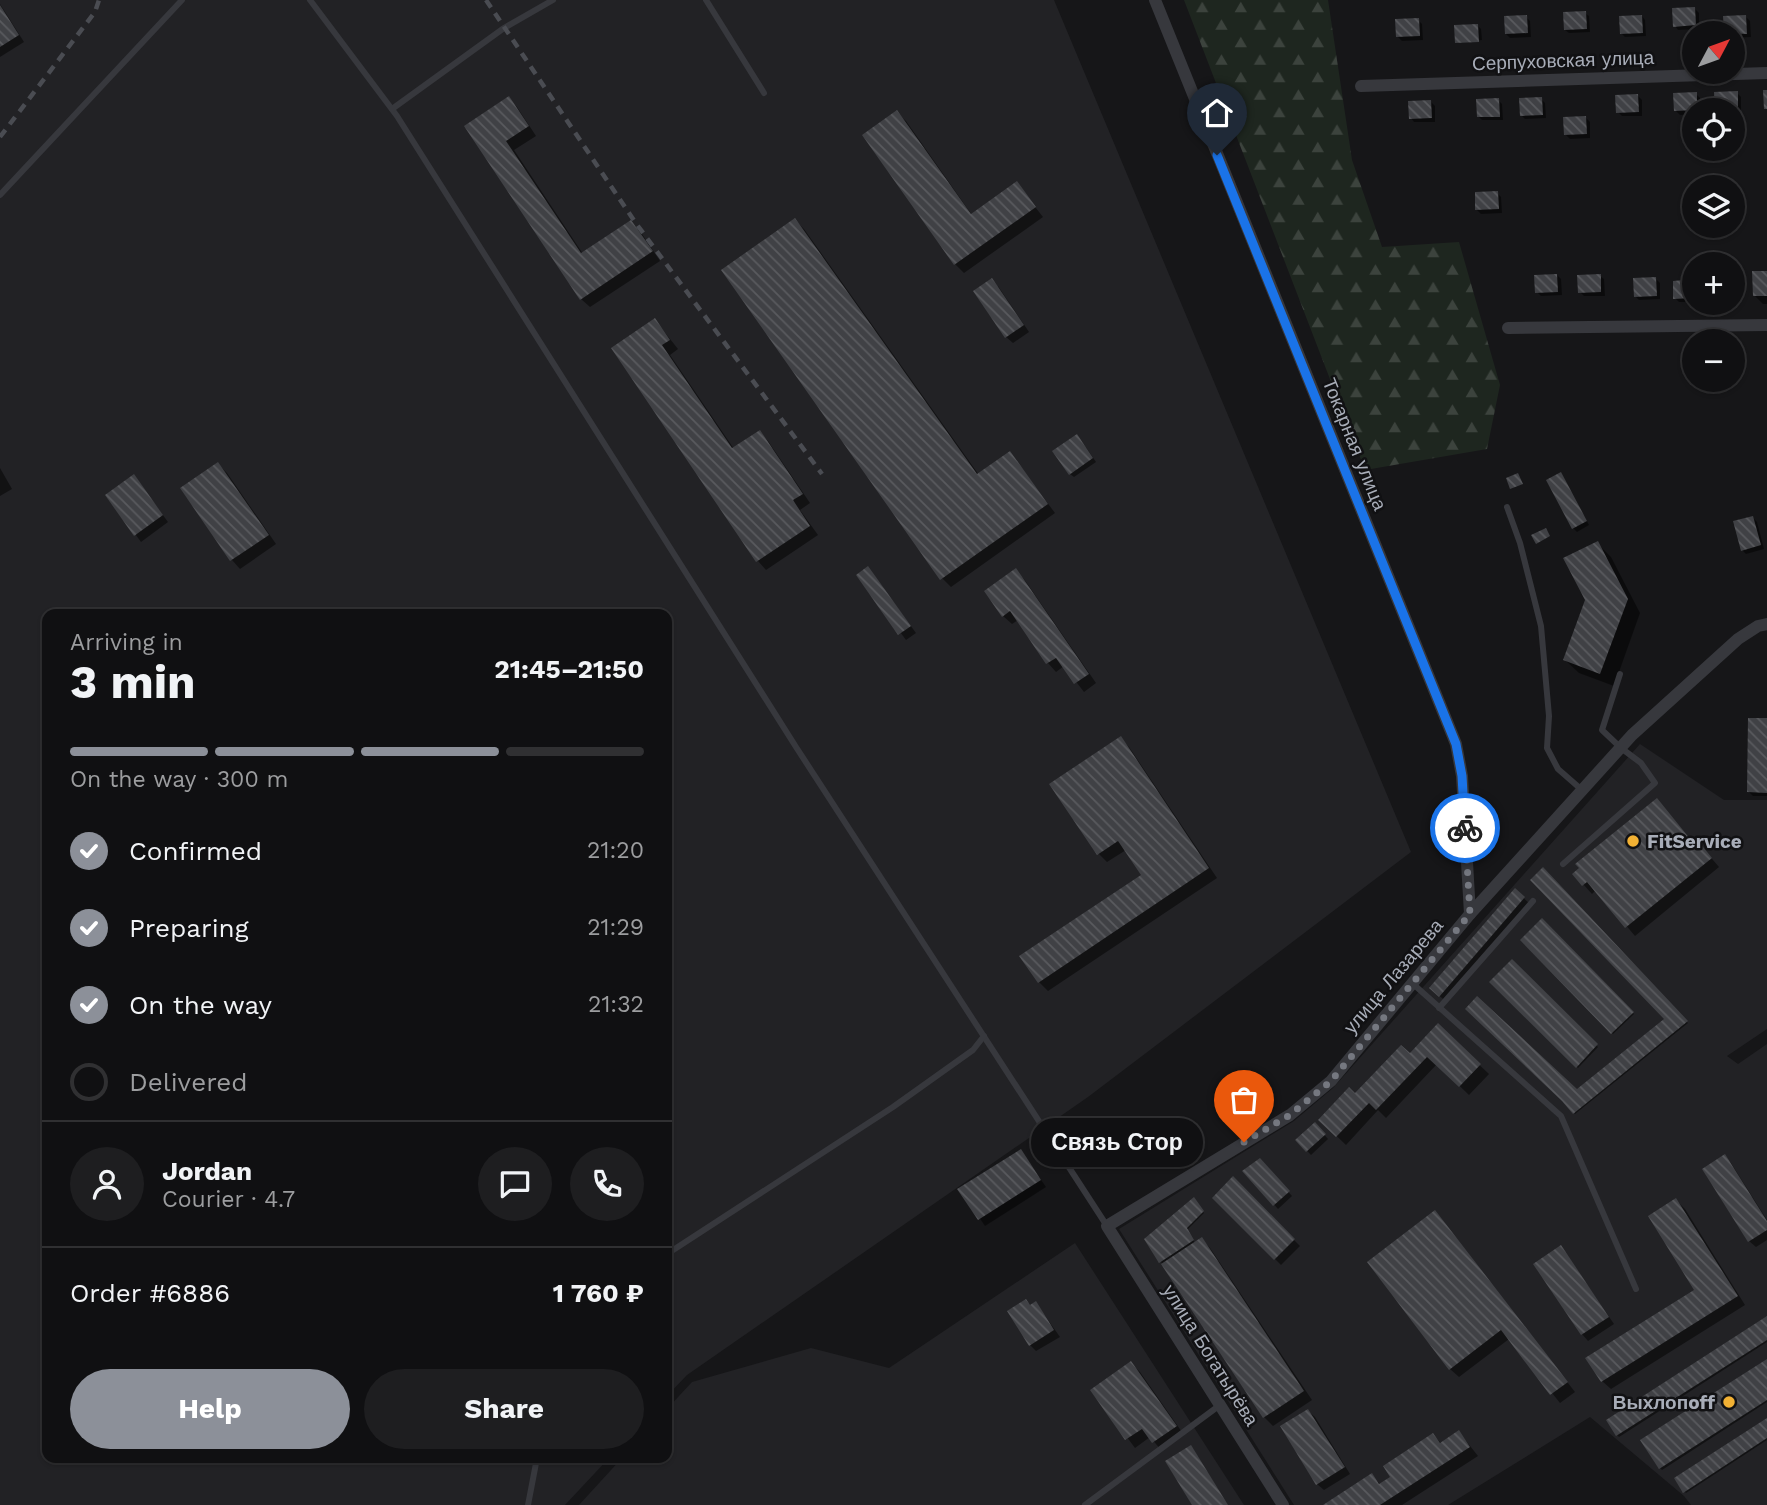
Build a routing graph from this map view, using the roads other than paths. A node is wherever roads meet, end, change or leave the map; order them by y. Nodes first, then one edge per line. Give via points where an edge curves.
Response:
1 (182, 0) edge
2 (310, 0) edge
3 (553, 0) edge
4 (706, 0) edge
5 (1154, 0) edge
6 (1767, 73) edge
7 (1361, 86) dead end
8 (764, 93) dead end
9 (392, 109) junction
10 (0, 195) edge
11 (1767, 325) edge
12 (1508, 328) dead end
13 (1507, 508) dead end
14 (1767, 624) edge
15 (1620, 674) dead end
16 (1620, 748) junction
17 (1582, 790) junction
18 (1563, 864) dead end
19 (1533, 901) dead end
20 (1470, 914) junction
21 (1412, 983) junction
22 (1439, 1008) junction
23 (984, 1036) junction
24 (1107, 1226) junction
25 (672, 1251) edge
26 (1636, 1289) dead end
27 (1220, 1405) junction
28 (536, 1463) edge
29 (528, 1505) edge
30 (1085, 1505) edge
31 (1283, 1505) edge

1 - 10 lane
2 - 9 lane
3 - 9 lane via 504,28
4 - 8 lane
5 - 20 street, Токарная улица via 1456,744
6 - 7 street, Серпуховская улица
9 - 23 lane
11 - 12 street
13 - 17 lane via 1541,626 1548,679 1547,748 1558,769
14 - 16 street, улица Лазарева via 1738,639
15 - 16 lane via 1602,730
16 - 17 street, улица Лазарева
16 - 18 lane via 1641,763 1655,783
17 - 20 street, улица Лазарева
19 - 22 lane
20 - 21 street, улица Лазарева
21 - 22 lane
21 - 24 street, улица Лазарева via 1331,1081 1290,1115
22 - 26 lane via 1561,1116
23 - 24 lane
23 - 25 lane via 973,1050 893,1107
24 - 27 street, улица Богатырёва
27 - 30 lane
27 - 31 street, улица Богатырёва
28 - 29 lane

